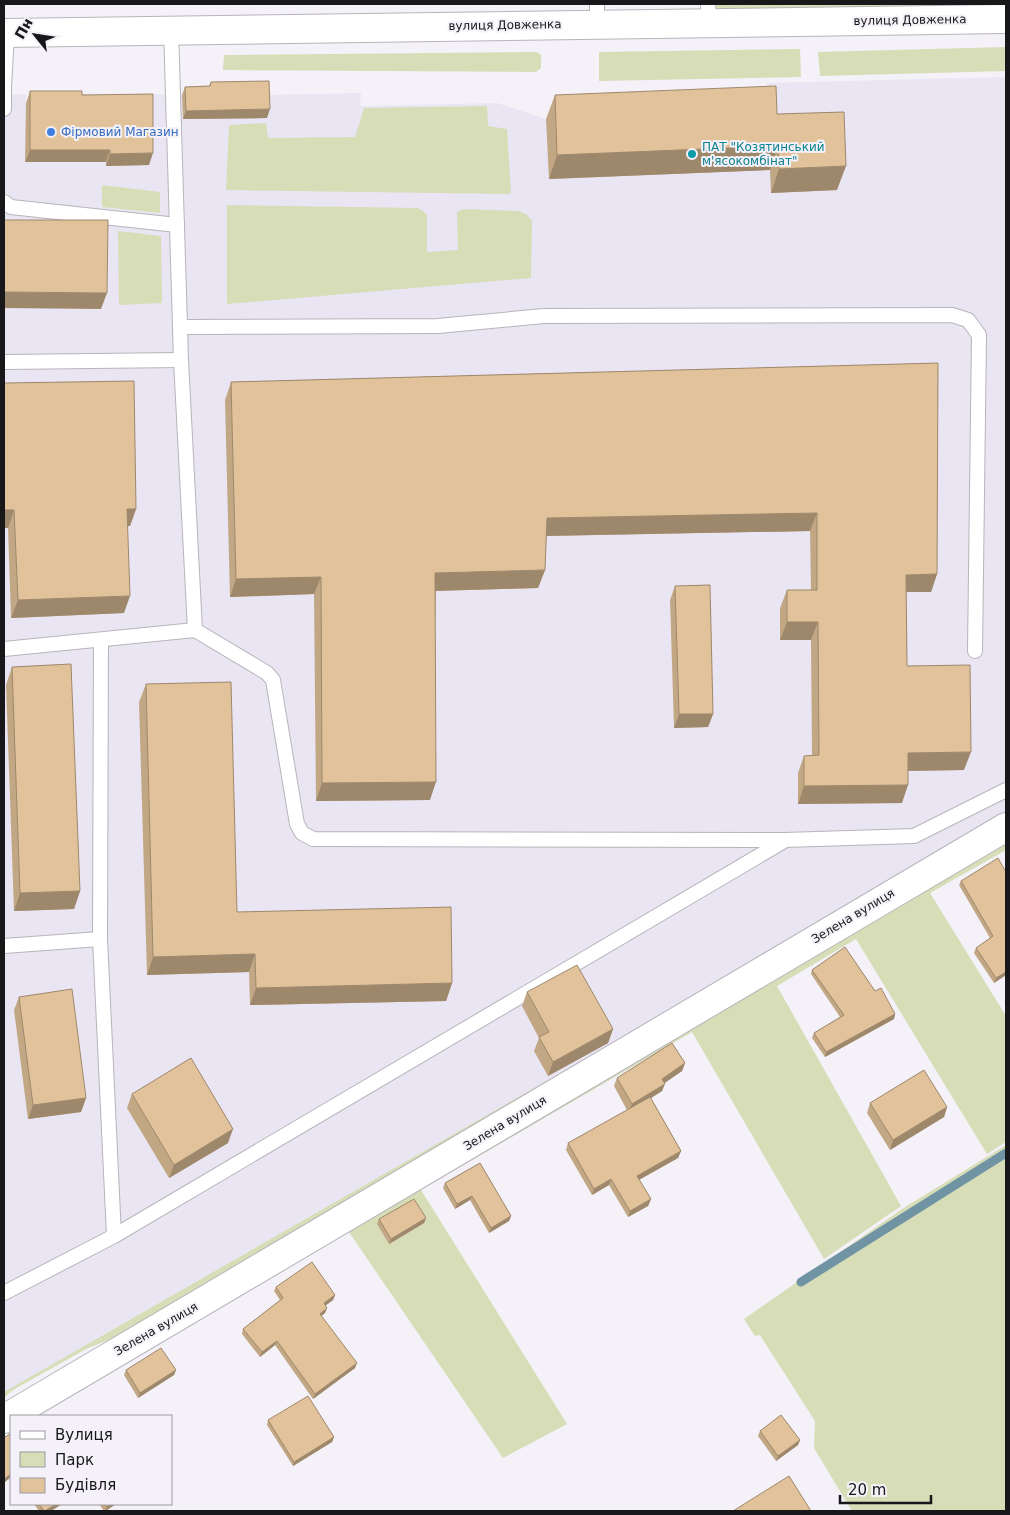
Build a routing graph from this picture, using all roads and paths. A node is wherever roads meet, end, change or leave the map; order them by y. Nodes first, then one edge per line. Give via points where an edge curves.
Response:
1 (708, 13) edge
2 (579, 19) edge
3 (1006, 19) edge
4 (171, 29) junction
5 (5, 32) edge
6 (4, 87) edge
7 (4, 109) edge
8 (4, 202) edge
9 (177, 225) junction
10 (180, 327) junction
11 (181, 360) junction
12 (4, 362) edge
13 (195, 630) junction
14 (101, 640) junction
15 (4, 649) edge
16 (975, 651) dead end
17 (1006, 790) edge
18 (1006, 827) edge
19 (784, 840) junction
20 (100, 939) junction
21 (4, 946) edge
22 (114, 1236) junction
23 (4, 1293) edge
24 (11, 1415) edge

1 - 2 street, вулиця Довженка
1 - 3 street, вулиця Довженка
2 - 4 street, вулиця Довженка
2 - 5 lane
4 - 5 street, вулиця Довженка
4 - 9 lane
5 - 6 lane
6 - 7 lane
8 - 9 lane via 11,207
9 - 10 lane
10 - 11 lane
10 - 16 lane via 438,326 544,316 952,315 968,320 979,335
11 - 12 lane
11 - 13 lane
13 - 14 lane
13 - 19 lane via 267,673 273,680 297,824 302,833 313,839
14 - 15 lane
14 - 20 lane
17 - 19 lane via 914,836
18 - 24 street, Зелена вулиця
19 - 22 lane
20 - 21 lane
20 - 22 lane
22 - 23 lane

